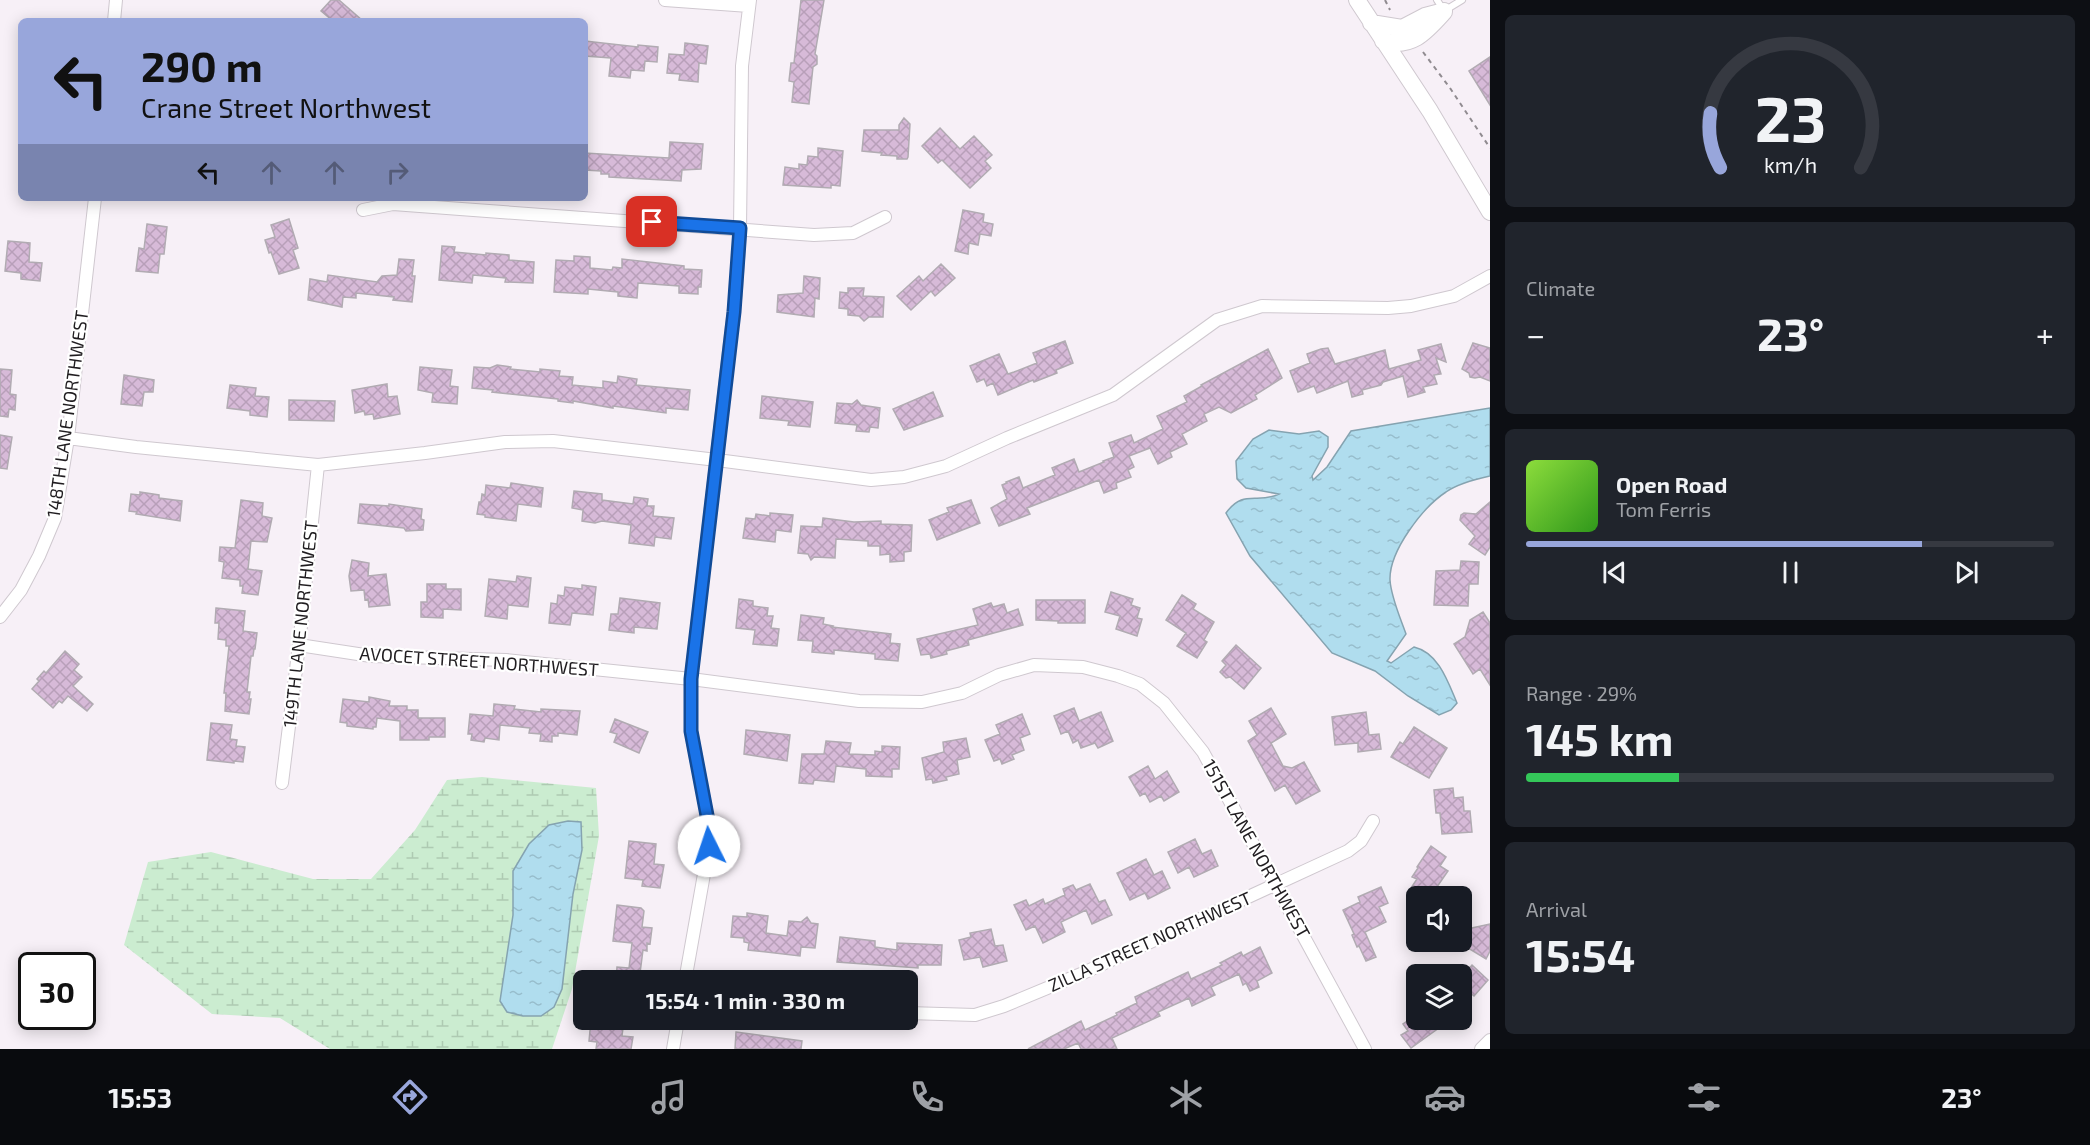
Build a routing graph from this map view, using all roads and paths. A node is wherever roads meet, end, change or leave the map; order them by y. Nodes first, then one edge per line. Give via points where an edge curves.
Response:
1 (116, 0) edge
2 (665, 0) edge
3 (1357, 0) edge
4 (1462, 0) edge
5 (749, 3) edge
6 (1441, 6) edge
7 (114, 18) edge
8 (1371, 23) junction
9 (1383, 41) junction
10 (1417, 45) dead end
11 (1490, 148) edge
12 (95, 201) edge
13 (363, 210) dead end
14 (1490, 212) edge
15 (885, 217) dead end
16 (740, 228) junction
17 (1490, 276) edge
18 (68, 438) junction
19 (717, 460) junction
20 (318, 465) junction
21 (0, 617) edge
22 (299, 645) junction
23 (1118, 676) joint
24 (691, 679) junction
25 (282, 783) dead end
26 (1373, 821) dead end
27 (1275, 885) junction
28 (687, 970) edge
29 (918, 1013) edge
30 (676, 1030) edge
31 (1490, 1040) edge
32 (673, 1049) edge
33 (1365, 1049) edge
34 (1481, 1049) edge

1 - 7 street
2 - 5 street
3 - 8 street
4 - 6 lane
5 - 16 street via 741,66
6 - 8 street via 1402,28
6 - 9 street via 1413,41
8 - 9 street
9 - 14 street
10 - 11 path
12 - 18 street, 148TH LANE NORTHWEST
13 - 16 street via 393,204
15 - 16 street via 853,233 814,235
16 - 19 street
17 - 19 street via 1454,296 1411,306 1262,306 1217,320 1113,395 946,466 904,477 871,480
18 - 20 street
18 - 21 street, 148TH LANE NORTHWEST via 55,518 21,590
19 - 20 street via 553,441
19 - 24 street
20 - 22 street, 149TH LANE NORTHWEST
22 - 24 street, AVOCET STREET NORTHWEST via 371,656 506,660
22 - 25 street, 149TH LANE NORTHWEST
23 - 24 street, AVOCET STREET NORTHWEST via 1083,667 1034,665 999,675 962,693 922,702 859,701
23 - 27 street, 151ST LANE NORTHWEST via 1140,684 1182,723 1203,752
24 - 28 street via 691,731 709,826 709,846
26 - 27 street, ZILLA STREET NORTHWEST via 1361,841 1348,851
27 - 29 street, ZILLA STREET NORTHWEST via 1004,1006 975,1015
27 - 33 street, 151ST LANE NORTHWEST
30 - 32 street
31 - 34 street

